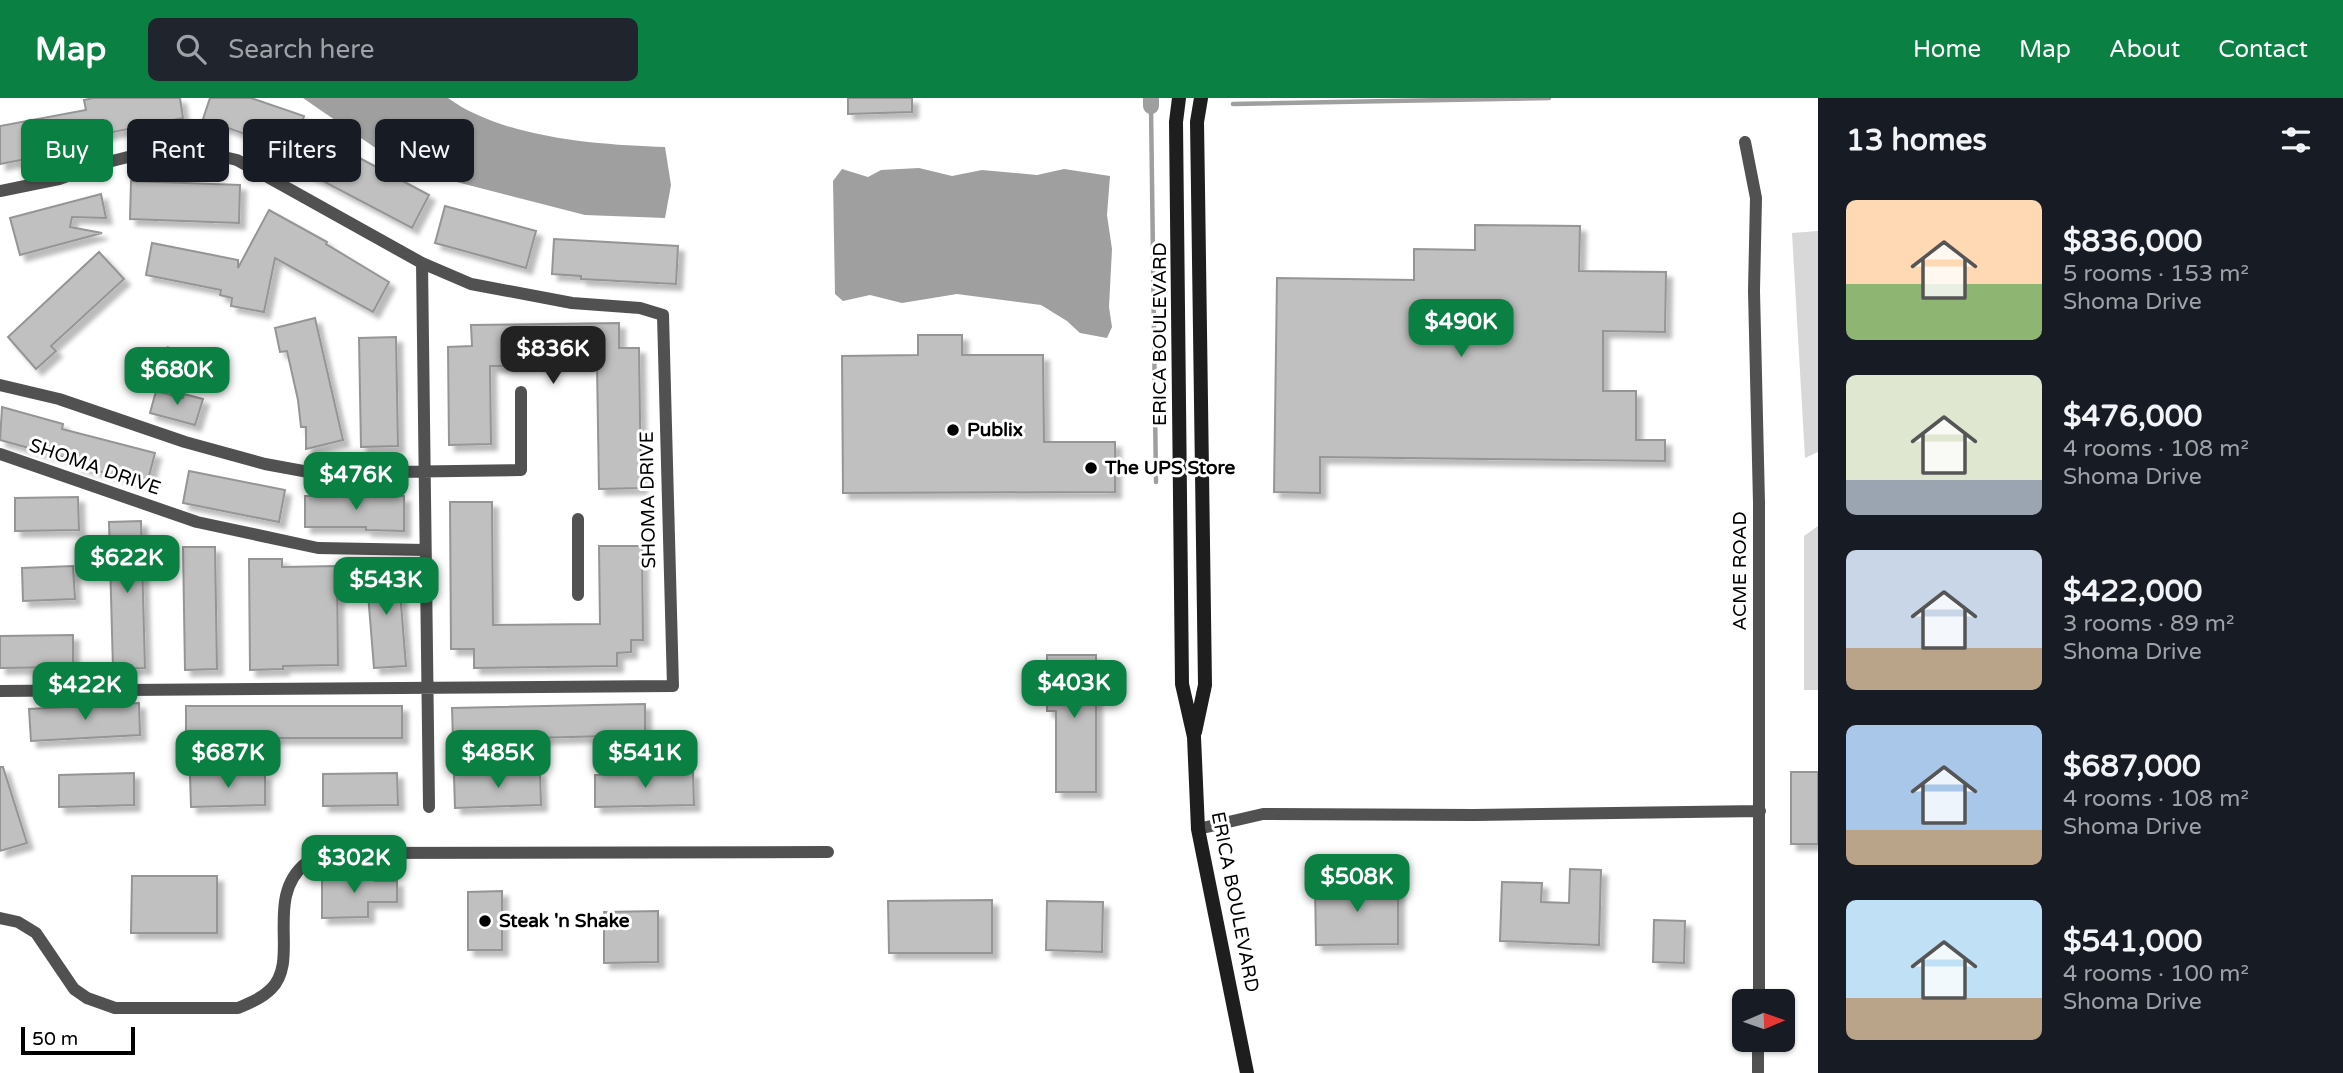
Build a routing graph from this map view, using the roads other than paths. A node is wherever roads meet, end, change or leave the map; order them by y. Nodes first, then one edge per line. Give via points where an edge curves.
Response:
1 (1179, 98) edge
2 (1201, 98) edge
3 (1745, 142) dead end
4 (0, 191) edge
5 (422, 263) junction
6 (0, 385) edge
7 (521, 392) dead end
8 (0, 454) edge
9 (424, 471) junction
10 (578, 519) dead end
11 (425, 551) junction
12 (578, 595) dead end
13 (426, 690) junction
14 (0, 691) edge
15 (1194, 737) junction
16 (429, 807) dead end
17 (1760, 811) junction
18 (1198, 829) junction
19 (828, 852) dead end
20 (0, 918) edge
21 (1759, 989) edge
22 (1758, 1052) edge
23 (1247, 1073) edge
24 (1758, 1073) edge

1 - 15 street, ERICA BOULEVARD via 1182,684
2 - 15 street, ERICA BOULEVARD via 1200,518 1205,685
3 - 17 street, ACME ROAD via 1756,198
4 - 5 street, SHOMA DRIVE via 152,151 194,150 237,160
5 - 9 street
5 - 13 street, SHOMA DRIVE via 471,284 663,315 673,686
6 - 9 street via 265,464 314,473
7 - 9 street via 521,470
8 - 11 street, SHOMA DRIVE via 197,522 318,548
9 - 11 street
10 - 12 street
11 - 13 street
13 - 14 street, SHOMA DRIVE
13 - 16 street
15 - 18 street, ERICA BOULEVARD
17 - 18 street via 1263,814
17 - 21 street, ACME ROAD
18 - 23 street, ERICA BOULEVARD
19 - 20 street via 331,853 307,861 292,878 283,905 283,965 273,988 238,1008 115,1008 96,1001 74,989 36,933
22 - 24 street

